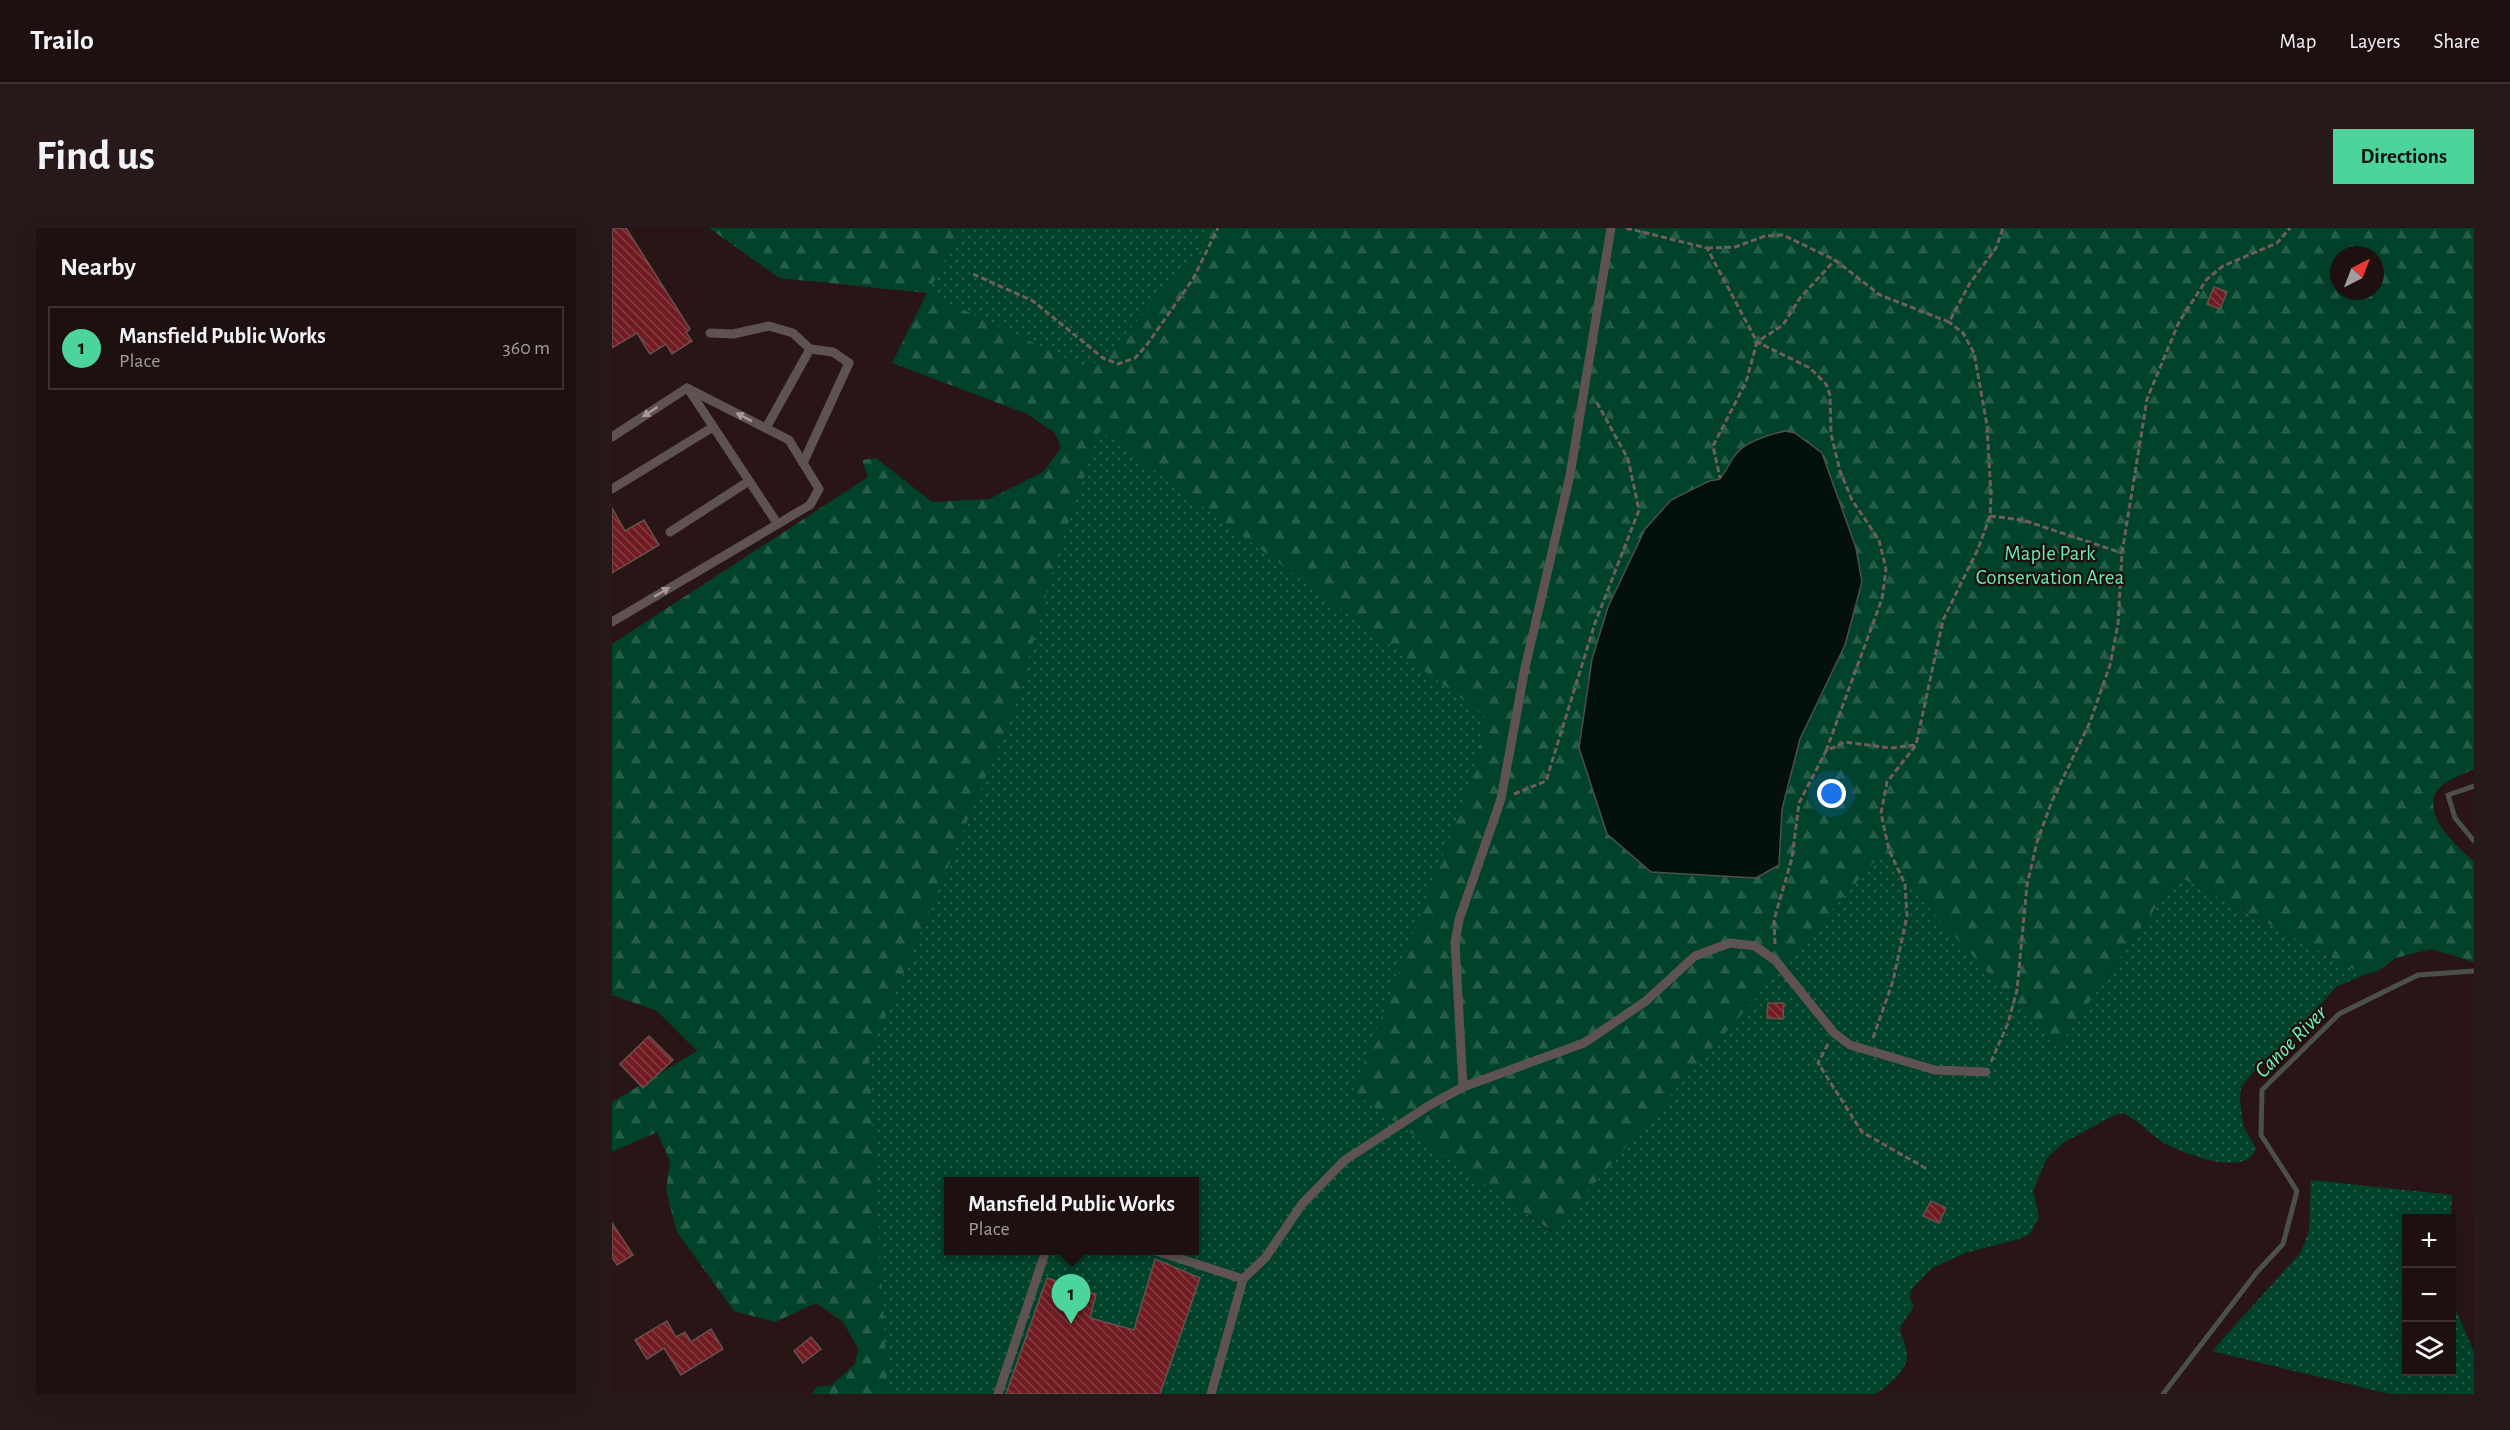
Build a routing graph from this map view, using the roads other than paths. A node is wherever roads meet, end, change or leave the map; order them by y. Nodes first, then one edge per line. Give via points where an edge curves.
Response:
1 (1611, 228) edge
2 (710, 333) dead end
3 (810, 349) junction
4 (687, 388) junction
5 (713, 427) junction
6 (766, 428) junction
7 (612, 437) edge
8 (803, 463) junction
9 (749, 482) junction
10 (612, 489) edge
11 (777, 523) junction
12 (670, 532) dead end
13 (612, 622) edge
14 (1986, 1072) road end
15 (1463, 1087) junction
16 (1045, 1255) edge
17 (1166, 1255) edge
18 (1243, 1279) junction
19 (998, 1394) edge
20 (1211, 1394) edge

1 - 15 lane via 1570,475 1525,668 1501,799 1455,942
2 - 3 lane via 733,334 769,326 793,333
3 - 6 lane
3 - 8 lane via 833,352 849,363
4 - 5 lane
6 -> 4 lane
4 -> 7 lane
5 - 9 lane
5 - 10 lane
6 - 8 lane via 789,440
8 - 11 lane via 819,489 810,505
9 - 11 lane
9 - 12 lane
13 -> 11 lane
14 - 15 lane via 1935,1070 1850,1045 1834,1033 1776,961 1755,946 1730,943 1695,956 1646,1001 1584,1043
15 - 18 lane via 1345,1160 1302,1204 1266,1257
16 - 19 lane
17 - 18 lane
18 - 20 lane

